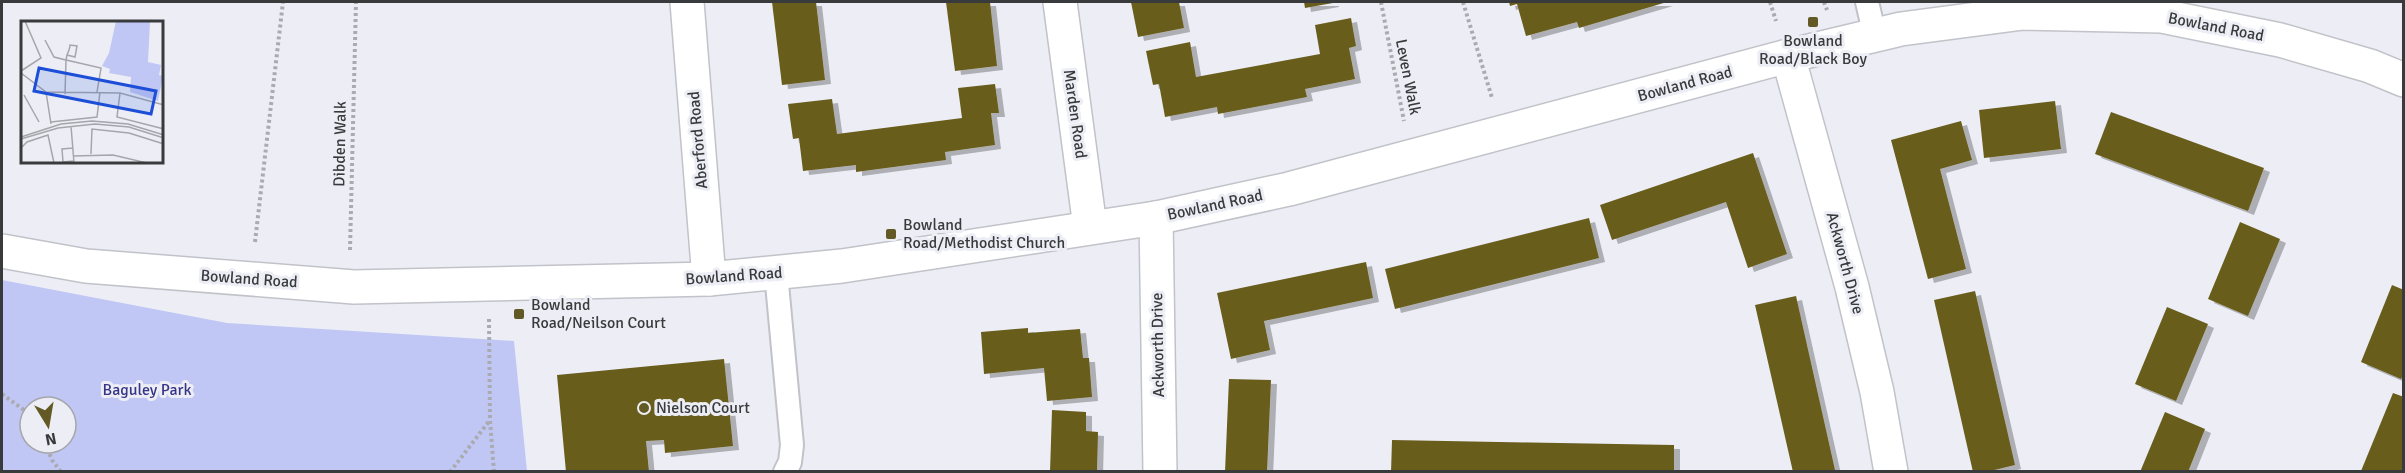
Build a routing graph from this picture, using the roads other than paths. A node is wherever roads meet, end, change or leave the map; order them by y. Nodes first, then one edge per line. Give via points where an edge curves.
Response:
1 (687, 2) edge
2 (1060, 2) edge
3 (1867, 2) edge
4 (2163, 9) edge
5 (1875, 36) junction
6 (1788, 57) junction
7 (2401, 73) edge
8 (1156, 218) junction
9 (1090, 227) junction
10 (2, 251) edge
11 (776, 273) junction
12 (709, 279) junction
13 (785, 471) edge
14 (1160, 471) edge
15 (1891, 471) edge

1 - 12 street, Aberford Road
2 - 9 street, Marden Road
3 - 5 lane
4 - 5 street, Bowland Road via 2023,13
4 - 7 street, Bowland Road
5 - 6 street, Bowland Road
6 - 8 street, Bowland Road via 1289,189
6 - 15 street, Ackworth Drive via 1852,287
8 - 9 street, Bowland Road
8 - 14 street, Ackworth Drive
9 - 11 street, Bowland Road
10 - 12 street, Bowland Road via 86,266 349,286
11 - 12 street, Bowland Road
11 - 13 lane via 792,445

